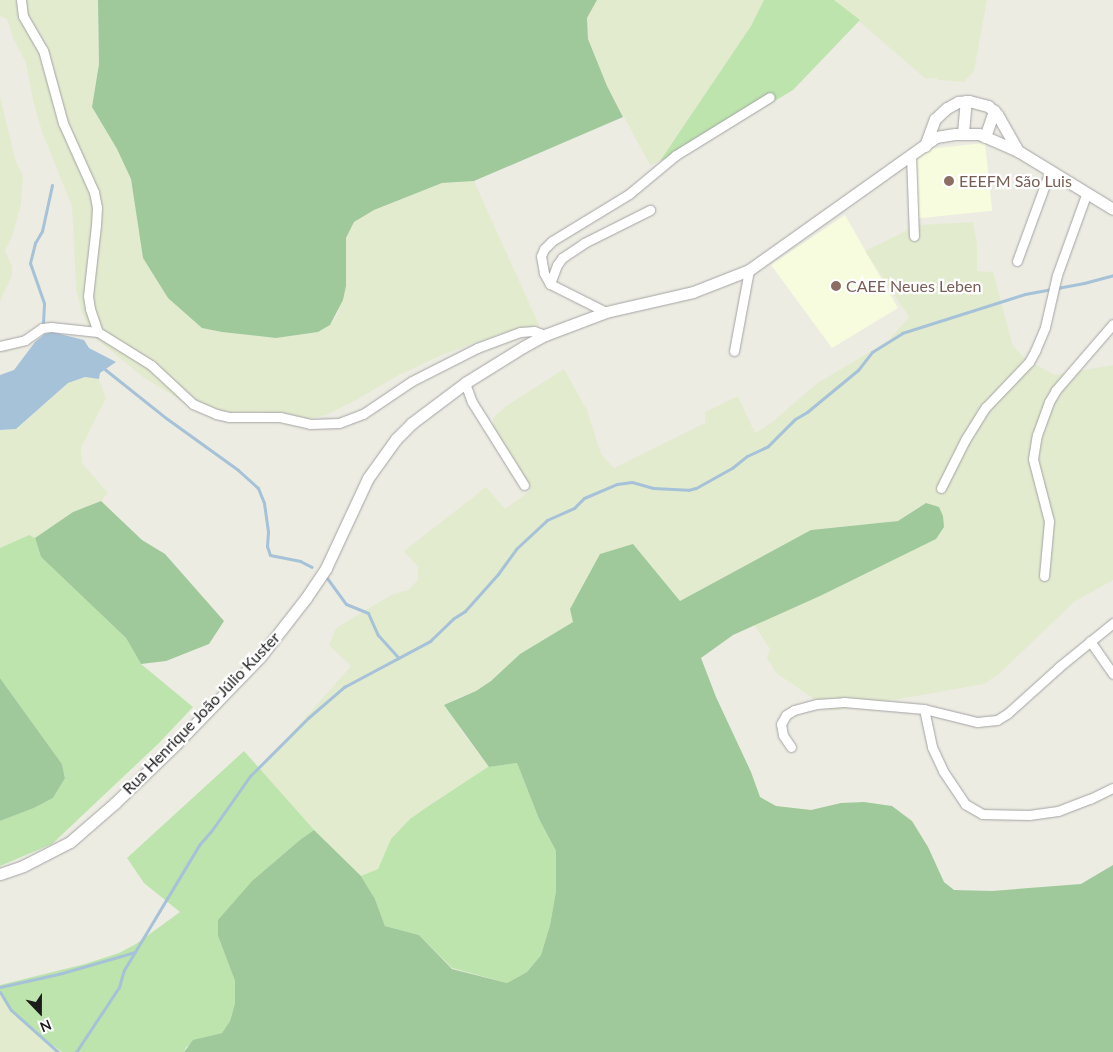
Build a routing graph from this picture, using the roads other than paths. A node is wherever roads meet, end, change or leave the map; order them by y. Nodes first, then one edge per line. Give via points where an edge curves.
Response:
1 (21, 0) edge
2 (770, 97) dead end
3 (966, 101) junction
4 (994, 111) junction
5 (964, 133) junction
6 (985, 137) junction
7 (925, 148) junction
8 (1018, 152) junction
9 (911, 155) junction
10 (1050, 171) junction
11 (1086, 195) junction
12 (1113, 209) edge
13 (650, 210) dead end
14 (914, 236) dead end
15 (1017, 261) dead end
16 (749, 270) junction
17 (550, 284) junction
18 (606, 312) junction
19 (1113, 324) edge
20 (98, 332) junction
21 (545, 335) junction
22 (0, 346) edge
23 (734, 351) dead end
24 (465, 383) junction
25 (524, 485) dead end
26 (941, 488) dead end
27 (1044, 576) dead end
28 (1113, 623) edge
29 (1090, 641) junction
30 (1113, 674) edge
31 (924, 709) junction
32 (791, 748) dead end
33 (1113, 788) edge
34 (0, 874) edge

1 - 20 street via 22,16 43,50 63,123 82,159 94,192 97,208 88,296
2 - 17 street via 676,155 629,194 552,241 541,256
3 - 4 street via 978,102
3 - 5 street
3 - 7 street via 947,108 935,119
4 - 6 street
4 - 8 street, Rua Henrique João Júlio Kuster
5 - 6 street, Rua Henrique João Júlio Kuster
5 - 7 street, Rua Henrique João Júlio Kuster via 936,137
6 - 8 street, Rua Henrique João Júlio Kuster
7 - 9 street, Rua Henrique João Júlio Kuster
8 - 10 street, Rua Henrique João Júlio Kuster
9 - 14 street
9 - 16 street, Rua Henrique João Júlio Kuster
10 - 11 street, Rua Henrique João Júlio Kuster
10 - 15 street
11 - 12 street, Rua Henrique João Júlio Kuster
11 - 26 street via 1057,275 1045,327 1035,352 986,407
13 - 17 street via 572,250 557,266
16 - 18 street, Rua Henrique João Júlio Kuster via 693,292
16 - 23 street
17 - 18 street
18 - 21 street, Rua Henrique João Júlio Kuster
19 - 27 street via 1056,390 1037,435 1032,458 1049,521
20 - 21 street via 151,365 193,404 216,414 280,417 310,424 349,421 412,381 477,348 520,332 534,331
20 - 22 street via 51,326 42,328 25,340
21 - 24 street, Rua Henrique João Júlio Kuster
24 - 25 street via 472,402
24 - 34 street, Rua Henrique João Júlio Kuster via 412,423 381,458 351,512 326,568 260,657 143,776 70,842
28 - 29 street
29 - 30 street
29 - 31 street via 997,720 976,722
31 - 32 street via 844,702 794,710 781,724
31 - 33 street via 932,747 943,771 965,804 982,814 1029,815 1058,811

